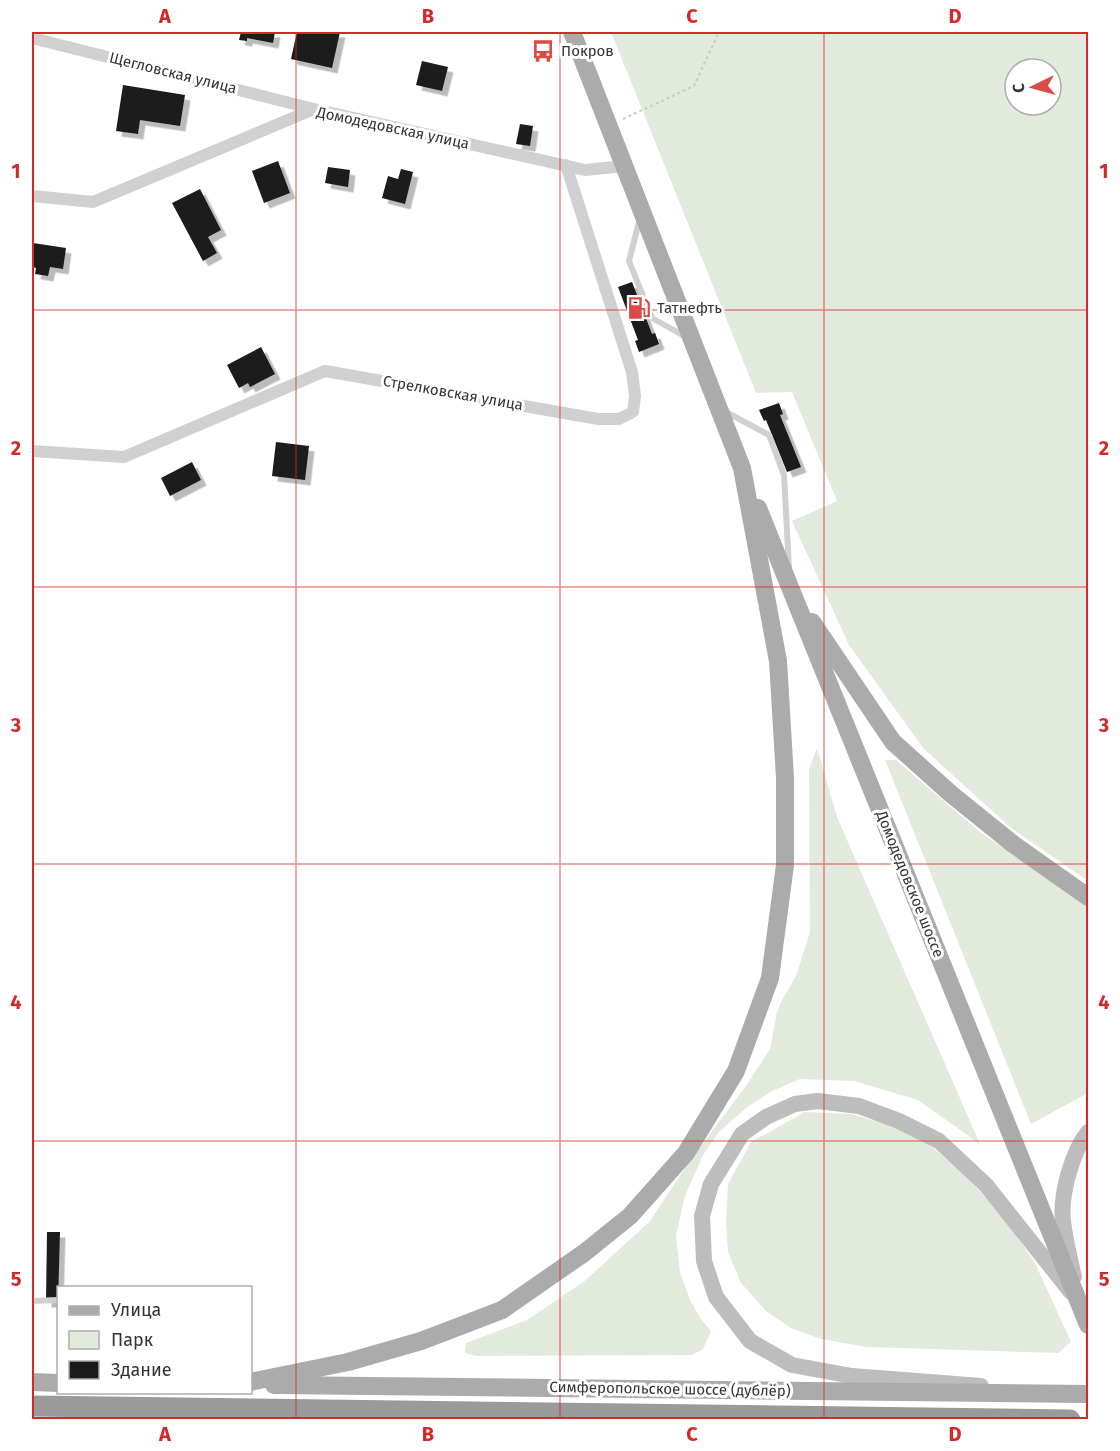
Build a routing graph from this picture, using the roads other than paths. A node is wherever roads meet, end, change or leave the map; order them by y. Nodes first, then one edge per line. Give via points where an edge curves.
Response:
1 (572, 32) edge
2 (32, 38) edge
3 (314, 109) junction
4 (566, 165) junction
5 (626, 166) junction
6 (32, 196) edge
7 (642, 208) junction
8 (693, 341) junction
9 (720, 409) junction
10 (32, 451) edge
11 (742, 468) junction
12 (790, 590) junction
13 (1089, 897) edge
14 (1089, 1132) edge
15 (57, 1300) edge
16 (32, 1301) edge
17 (1079, 1301) junction
18 (1089, 1325) edge
19 (32, 1382) edge
20 (57, 1383) edge
21 (252, 1383) edge
22 (252, 1383) edge
23 (1081, 1394) edge
24 (32, 1406) edge
25 (1070, 1419) edge

1 - 5 main road
2 - 3 street, Щегловская улица
3 - 4 street, Домодедовская улица
3 - 6 street, Домодедовская улица via 93,202
4 - 5 street, Домодедовская улица via 585,170
4 - 10 street, Стрелковская улица via 632,372 633,412 619,419 598,419 326,371 124,457
5 - 7 main road
7 - 8 main road
7 - 8 lane via 629,261 652,318
8 - 9 main road
9 - 11 main road
9 - 12 lane via 769,435 784,475
11 - 12 main road, Домодедовское шоссе
11 - 21 main road via 778,661 785,854 770,978 736,1071 686,1153 630,1216 502,1310 421,1341
12 - 13 main road via 893,742 1013,844
12 - 17 main road, Домодедовское шоссе
14 - 17 main road via 1067,1174 1062,1219
15 - 16 lane
17 - 18 main road, Домодедовское шоссе
17 - 23 main road via 986,1185 939,1141 859,1106 818,1101 795,1104 766,1117 742,1134 711,1184 702,1216 704,1260 716,1297 750,1341 792,1365 852,1376
19 - 20 main road
22 - 23 main road, Симферопольское шоссе (дублёр)
24 - 25 highway

